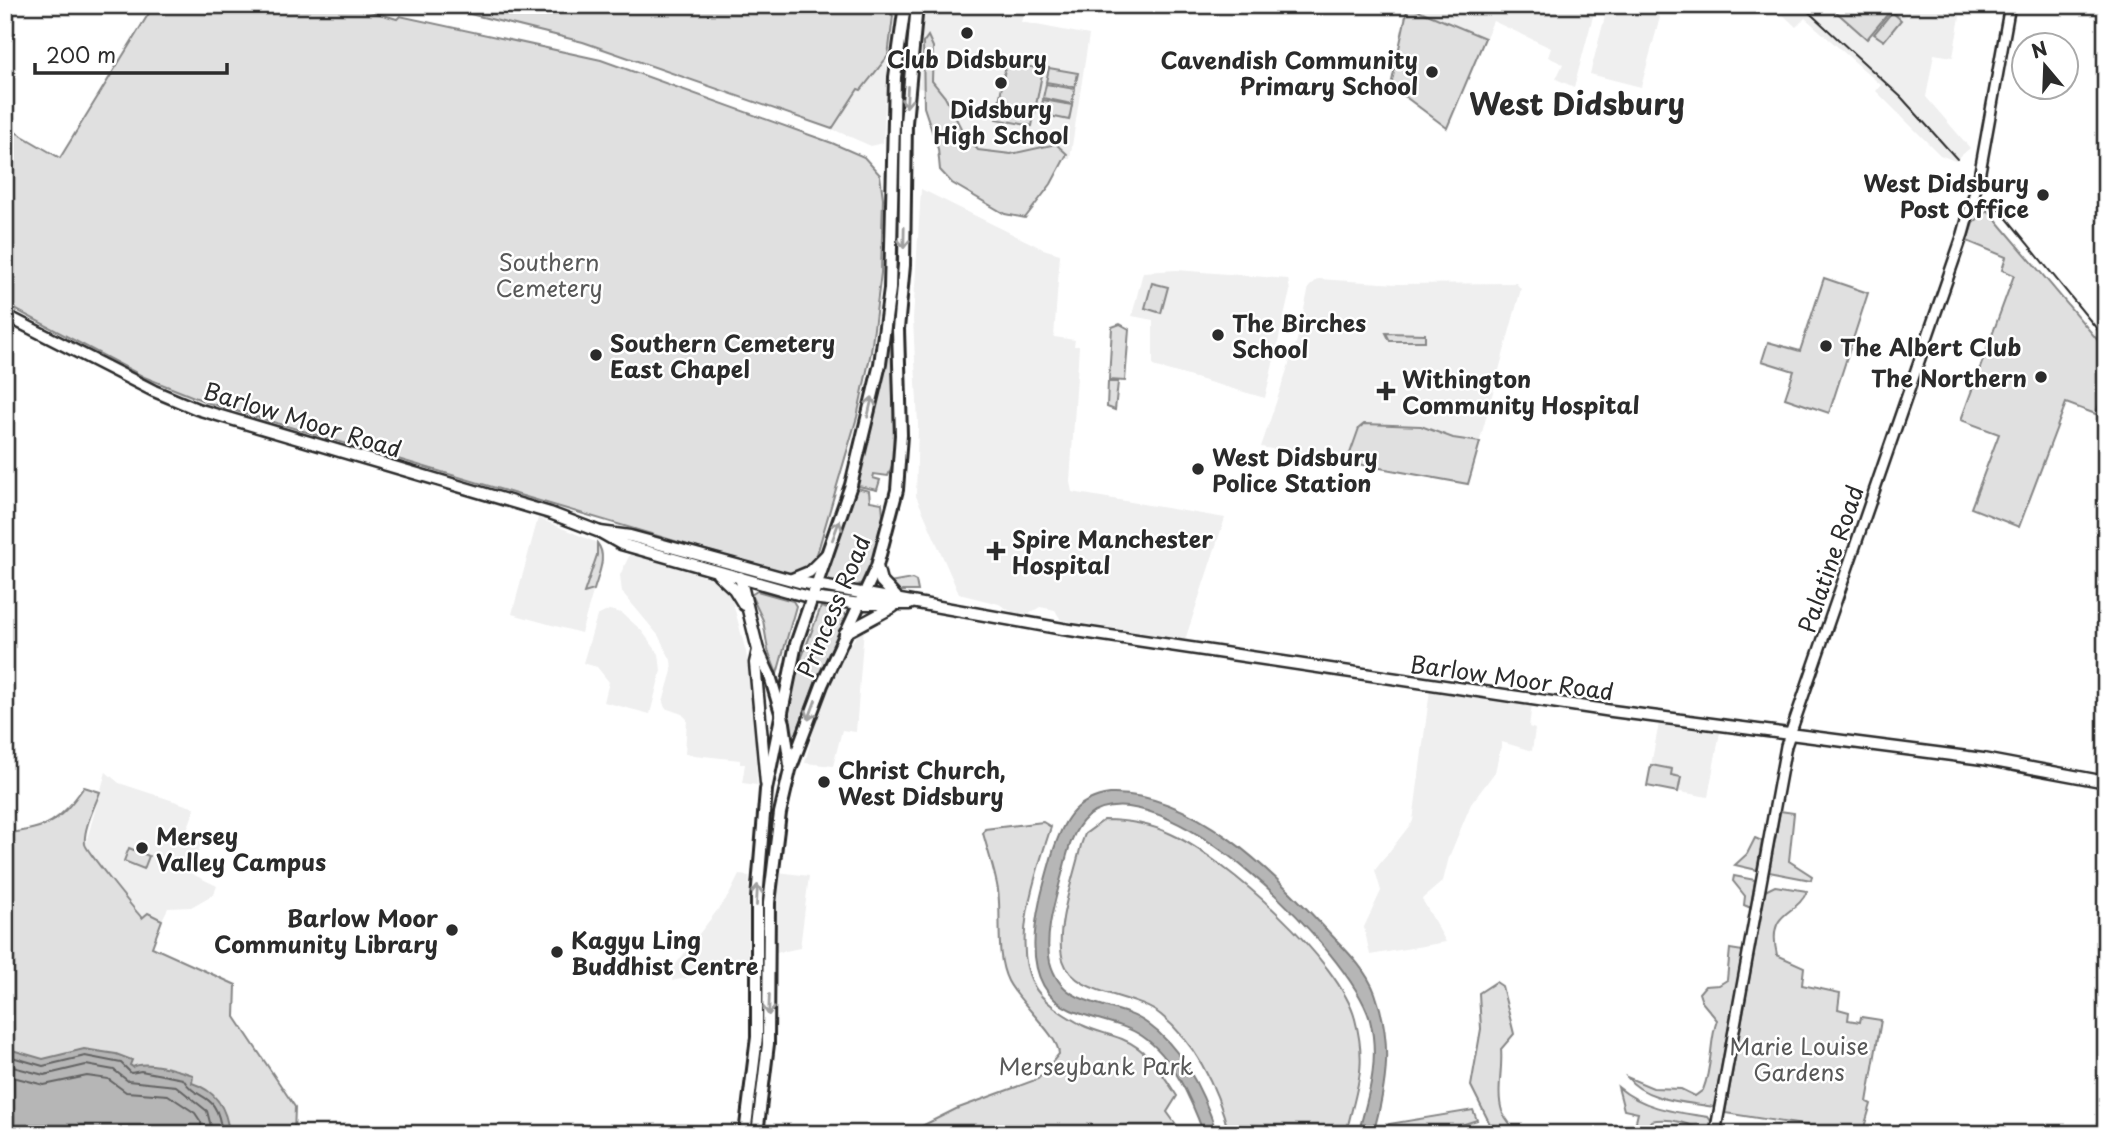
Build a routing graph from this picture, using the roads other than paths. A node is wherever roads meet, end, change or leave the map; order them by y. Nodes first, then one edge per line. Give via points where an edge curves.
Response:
1 (905, 5) edge
2 (917, 5) edge
3 (2010, 8) edge
4 (5, 315) edge
5 (600, 532) junction
6 (827, 554) junction
7 (877, 565) junction
8 (736, 567) junction
9 (716, 571) junction
10 (782, 578) junction
11 (741, 580) junction
12 (816, 586) junction
13 (812, 598) junction
14 (864, 599) junction
15 (898, 603) junction
16 (746, 608) junction
17 (844, 634) junction
18 (758, 650) junction
19 (770, 676) joint
20 (781, 712) junction
21 (1790, 734) junction
22 (790, 770) junction
23 (2106, 782) edge
24 (766, 790) junction
25 (745, 1134) edge
26 (757, 1134) edge
27 (1714, 1134) edge

6 -> 1 highway, Princess Road via 850,485 880,364 890,289 895,77
2 -> 7 highway, Princess Road via 908,91 898,329 900,457 894,506
3 - 21 main road, Palatine Road via 1964,234
4 - 5 main road, Barlow Moor Road via 197,409 504,499
5 - 8 main road, Barlow Moor Road via 630,536
5 - 9 main road, Barlow Moor Road via 621,544
6 - 10 main road via 805,575
6 - 12 highway, Princess Road
7 - 14 highway, Princess Road
7 - 15 main road via 884,587
8 - 10 main road, Barlow Moor Road
8 - 11 main road
9 - 11 main road, Barlow Moor Road
9 - 16 main road
10 - 12 main road, Barlow Moor Road
11 - 13 main road, Barlow Moor Road
11 - 16 main road
12 - 13 highway, Princess Road
12 - 14 main road, Barlow Moor Road
13 - 14 main road, Barlow Moor Road
13 - 20 highway, Princess Road
14 - 15 main road, Barlow Moor Road
14 - 17 highway, Princess Road
15 - 17 main road
15 - 21 main road, Barlow Moor Road
16 - 18 main road
17 -> 22 highway, Princess Road
18 - 19 main road
18 - 24 main road via 755,663
19 - 20 highway
20 - 22 highway
20 - 24 highway, Princess Road
21 - 23 main road, Barlow Moor Road via 1983,759
21 - 27 main road, Palatine Road
22 -> 26 highway, Princess Road via 774,843 768,1044
25 -> 24 highway, Princess Road via 757,1037 757,899

